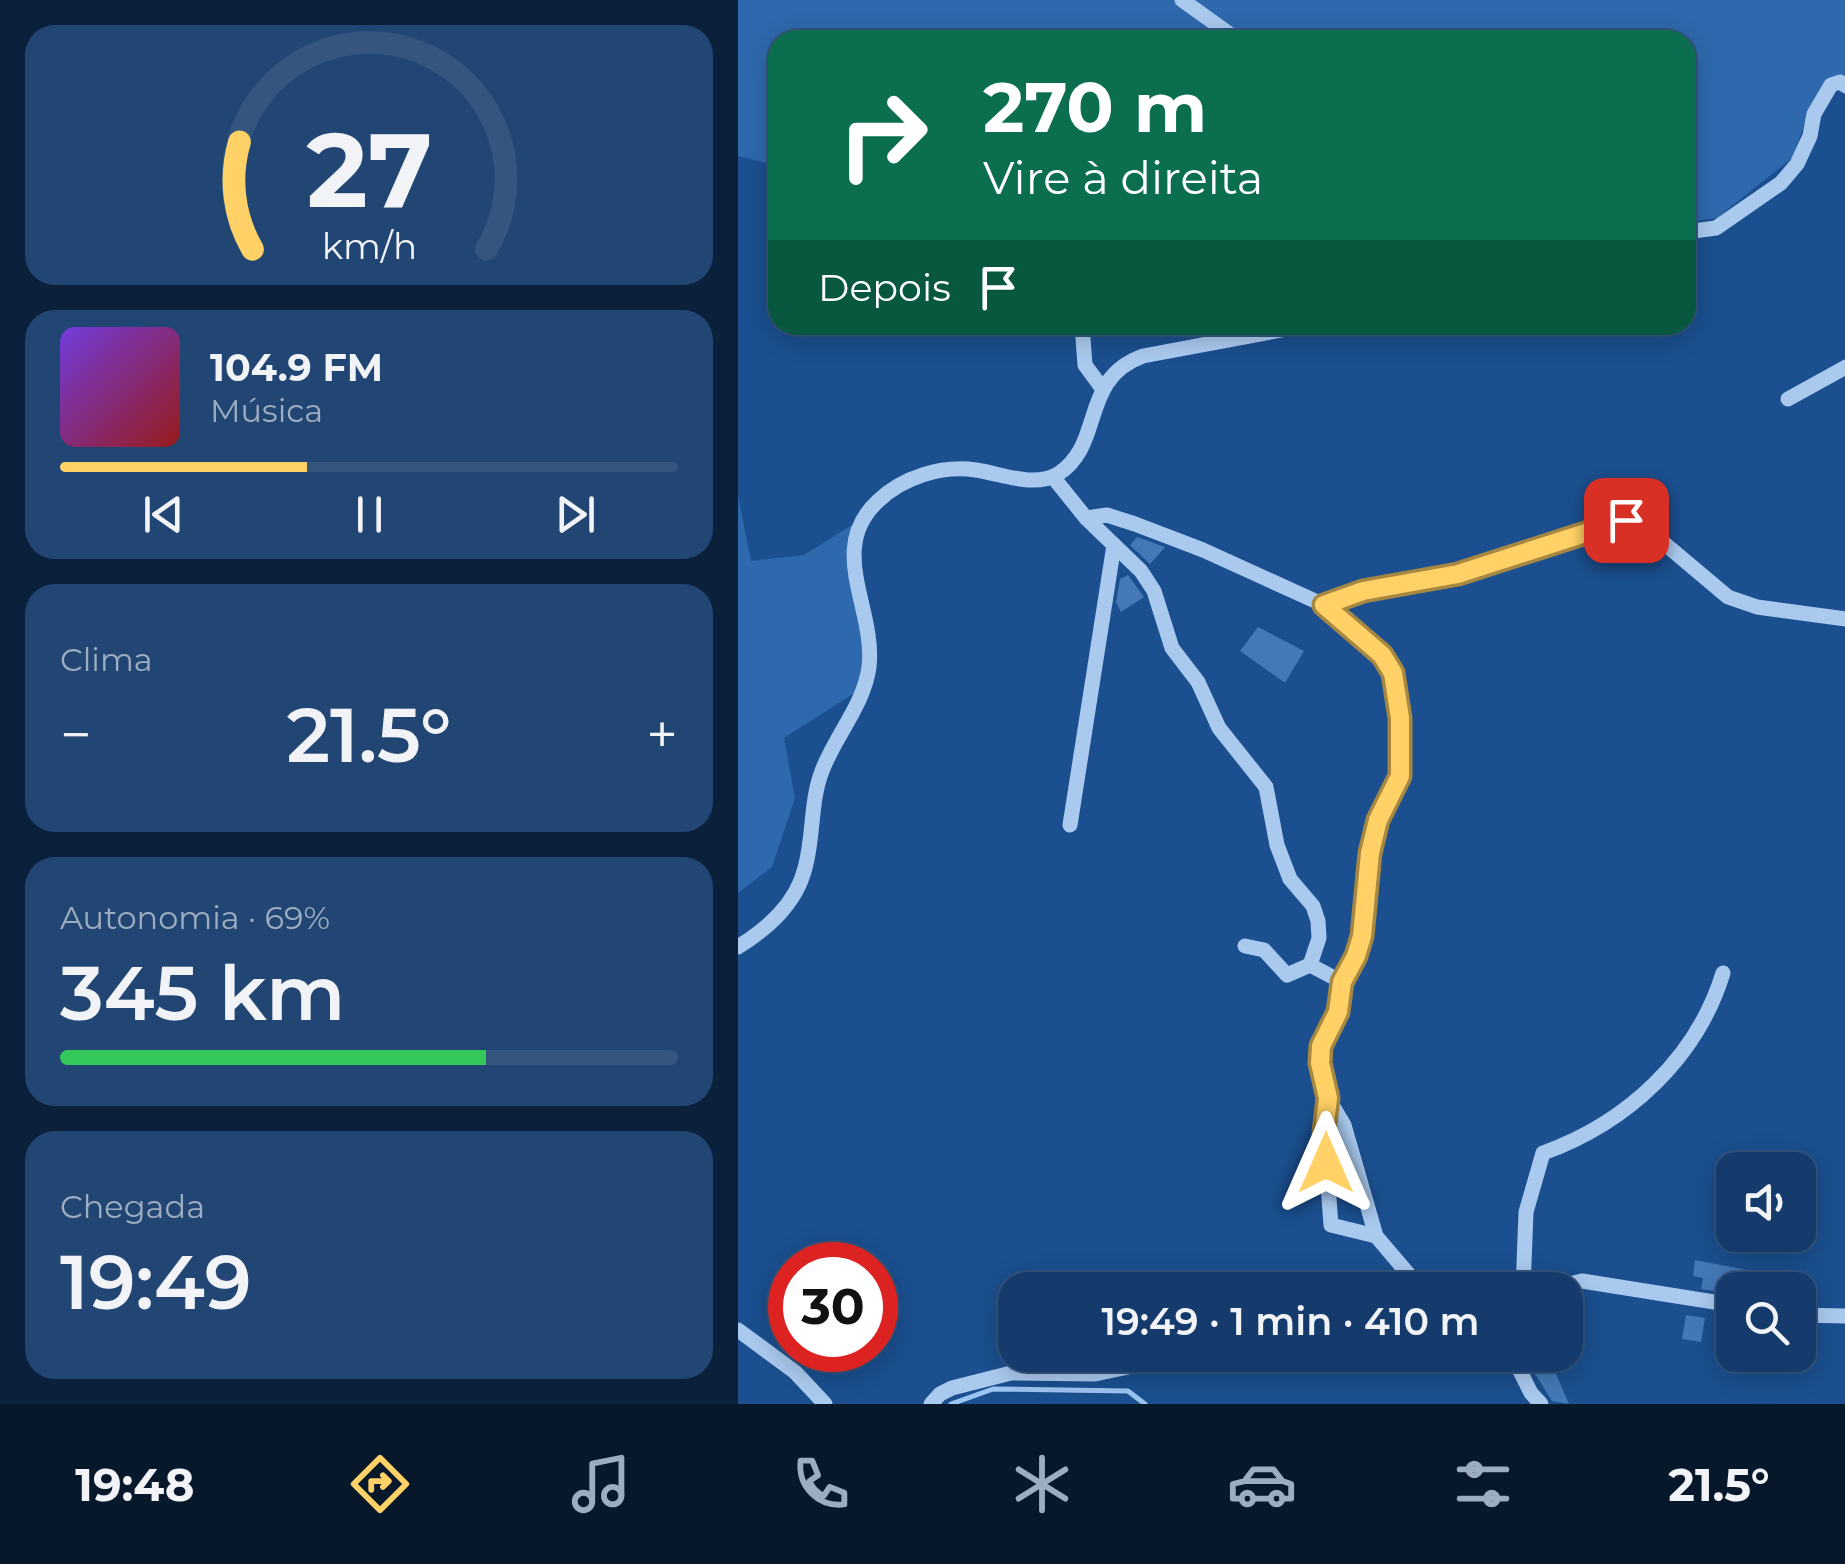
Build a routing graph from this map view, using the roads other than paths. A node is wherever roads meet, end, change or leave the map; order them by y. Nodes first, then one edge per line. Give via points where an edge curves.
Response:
1 (1182, 0) edge
2 (1224, 30) edge
3 (1846, 86) edge
4 (1696, 231) edge
5 (1083, 335) edge
6 (1255, 335) edge
7 (1846, 368) edge
8 (1102, 388) junction
9 (1788, 399) dead end
10 (1053, 477) junction
11 (1086, 518) junction
12 (1114, 545) junction
13 (1324, 605) junction
14 (1846, 619) edge
15 (1070, 825) dead end
16 (738, 946) edge
17 (1245, 946) dead end
18 (1310, 964) junction
19 (1723, 973) dead end
20 (1342, 982) junction
21 (1328, 1098) junction
22 (1376, 1236) junction
23 (1407, 1272) edge
24 (1524, 1272) edge
25 (1583, 1280) edge
26 (1716, 1303) edge
27 (1816, 1316) edge
28 (1846, 1316) edge
29 (738, 1330) edge
30 (1010, 1372) edge
31 (1010, 1372) edge
32 (1104, 1372) edge
33 (1520, 1372) edge
34 (824, 1404) edge
35 (932, 1404) edge
36 (1541, 1404) edge

1 - 2 street
3 - 4 street via 1831,85 1797,164 1781,183 1716,228
5 - 8 street via 1085,365
6 - 8 street via 1143,356 1126,362
7 - 9 street
8 - 10 street via 1080,451
10 - 11 street
10 - 16 street via 1036,481 942,470 915,477 863,518 853,561 868,640 864,687 822,769 806,867 795,893 767,928
11 - 12 street
11 - 13 street via 1107,515 1136,524
12 - 15 street
12 - 18 street via 1154,591 1172,648 1198,682 1219,728 1266,787 1277,846 1318,922
13 - 14 street via 1458,574 1626,520 1640,523 1728,597
13 - 20 street via 1382,655 1393,673 1400,718 1400,776 1378,820 1362,936
17 - 18 street via 1264,950 1287,975
18 - 20 street
19 - 24 street via 1700,1026 1652,1089 1618,1116 1543,1153 1526,1212
20 - 21 street via 1338,1012 1321,1046
21 - 22 street via 1344,1124
21 - 22 street via 1330,1225
22 - 23 street
25 - 26 street
27 - 28 street
29 - 34 street via 795,1372
30 - 32 street
31 - 35 street via 952,1388
33 - 36 street

